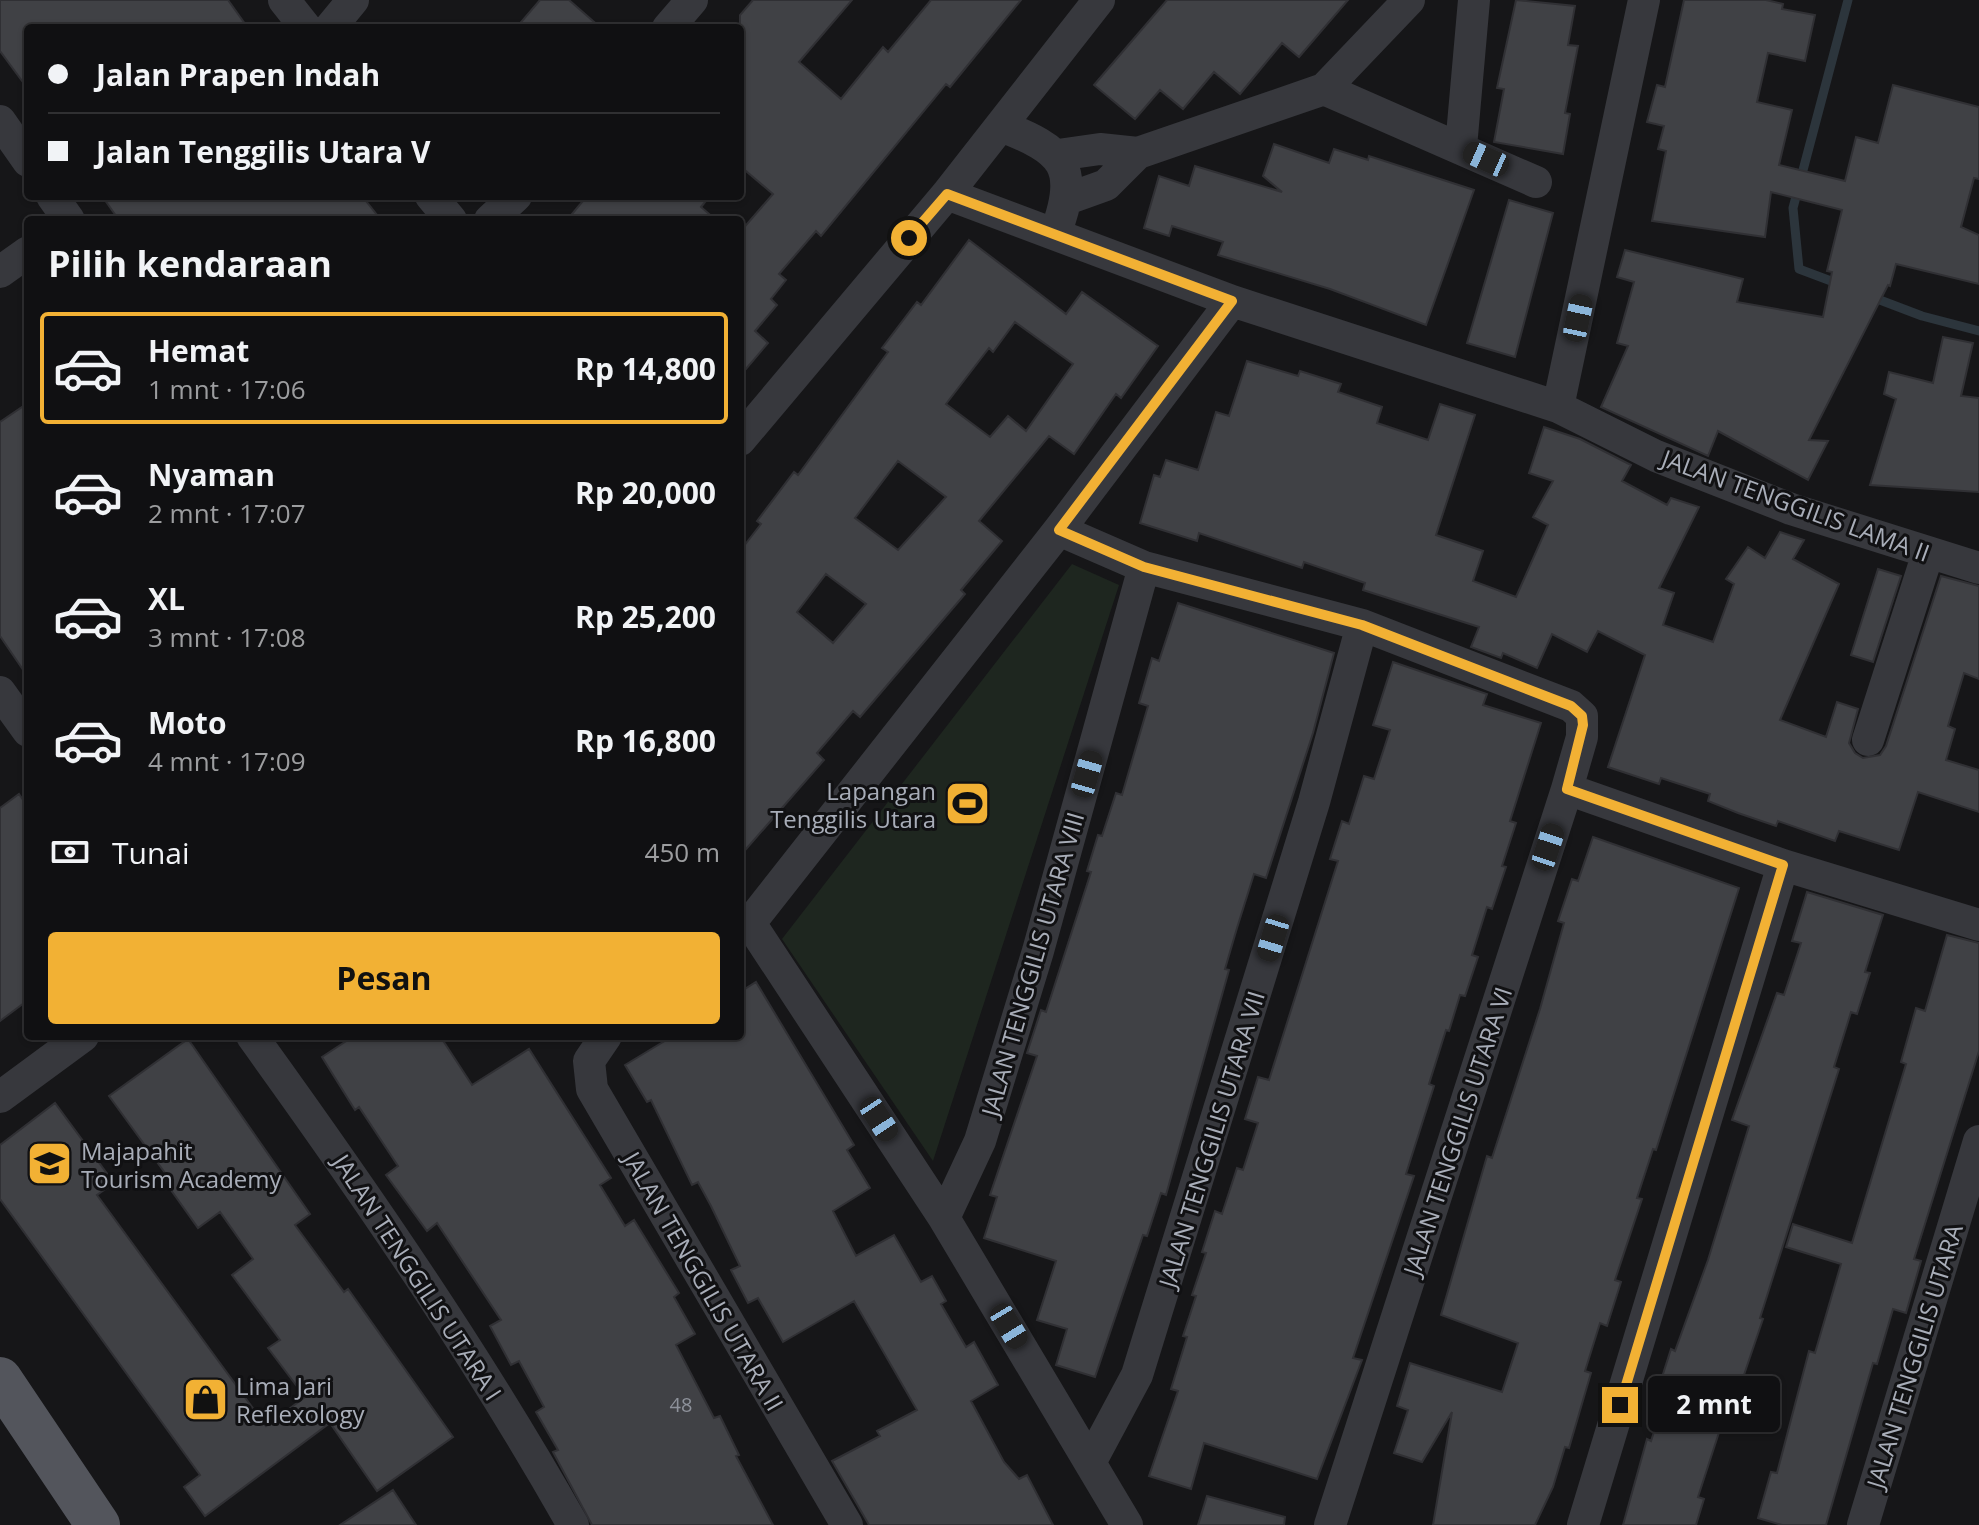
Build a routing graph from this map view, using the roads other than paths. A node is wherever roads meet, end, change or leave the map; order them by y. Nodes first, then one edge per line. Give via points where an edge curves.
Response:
1 (284, 0) edge
2 (353, 0) edge
3 (692, 0) edge
4 (1099, 0) edge
5 (1409, 0) edge
6 (1474, 0) edge
7 (1644, 0) edge
8 (303, 24) edge
9 (333, 24) edge
10 (671, 24) edge
11 (1324, 89) junction
12 (0, 121) edge
13 (1001, 126) junction
14 (1461, 147) junction
15 (1138, 153) junction
16 (24, 155) edge
17 (1058, 155) junction
18 (1536, 182) dead end
19 (947, 194) junction
20 (1067, 199) junction
21 (434, 200) edge
22 (512, 200) edge
23 (448, 216) edge
24 (494, 216) edge
25 (1055, 234) junction
26 (24, 255) edge
27 (0, 272) edge
28 (1232, 301) junction
29 (1558, 407) junction
30 (744, 435) edge
31 (1059, 530) junction
32 (1928, 553) junction
33 (1144, 567) junction
34 (1979, 568) edge
35 (1362, 625) junction
36 (0, 692) edge
37 (24, 725) edge
38 (1868, 740) dead end
39 (1567, 789) junction
40 (1783, 865) junction
41 (1979, 925) edge
42 (745, 927) edge
43 (78, 1040) edge
44 (255, 1040) edge
45 (603, 1040) edge
46 (0, 1097) edge
47 (1979, 1141) edge
48 (944, 1218) junction
49 (0, 1379) edge
50 (1091, 1461) junction
51 (98, 1525) edge
52 (573, 1525) edge
53 (847, 1525) edge
54 (1127, 1525) edge
55 (1330, 1525) edge
56 (1583, 1525) edge
57 (1863, 1525) edge

1 - 8 street
2 - 9 street
3 - 10 street
4 - 13 street
5 - 11 street
6 - 14 street
7 - 29 street
11 - 14 street
11 - 15 street
12 - 16 street
13 - 17 street via 1044,143
13 - 19 street
14 - 18 street
15 - 17 street via 1094,149
15 - 20 street via 1106,185
17 - 20 street
19 - 25 street, JALAN TENGGILIS LAMA II
19 - 30 street
20 - 25 street
21 - 23 street
22 - 24 street
25 - 28 street, JALAN TENGGILIS LAMA II
26 - 27 street
28 - 29 street, JALAN TENGGILIS LAMA II
28 - 31 street
29 - 32 street, JALAN TENGGILIS LAMA II via 1656,456 1736,488
31 - 33 street
31 - 42 street
32 - 34 street, JALAN TENGGILIS LAMA II
32 - 38 street
33 - 35 street
33 - 48 street, JALAN TENGGILIS UTARA VIII via 989,1112
35 - 39 street, JALAN TENGGILIS UTARA VI via 1571,706 1582,716 1582,737
35 - 50 street, JALAN TENGGILIS UTARA VII via 1314,802 1137,1375
36 - 37 street
39 - 40 street
39 - 55 street, JALAN TENGGILIS UTARA VI
40 - 41 street
40 - 56 street
42 - 48 street
43 - 46 street
44 - 52 street, JALAN TENGGILIS UTARA I via 352,1176 526,1442
45 - 53 street, JALAN TENGGILIS UTARA II via 589,1061 592,1089
47 - 57 street, JALAN TENGGILIS UTARA
48 - 50 street
49 - 51 main road
50 - 54 street

